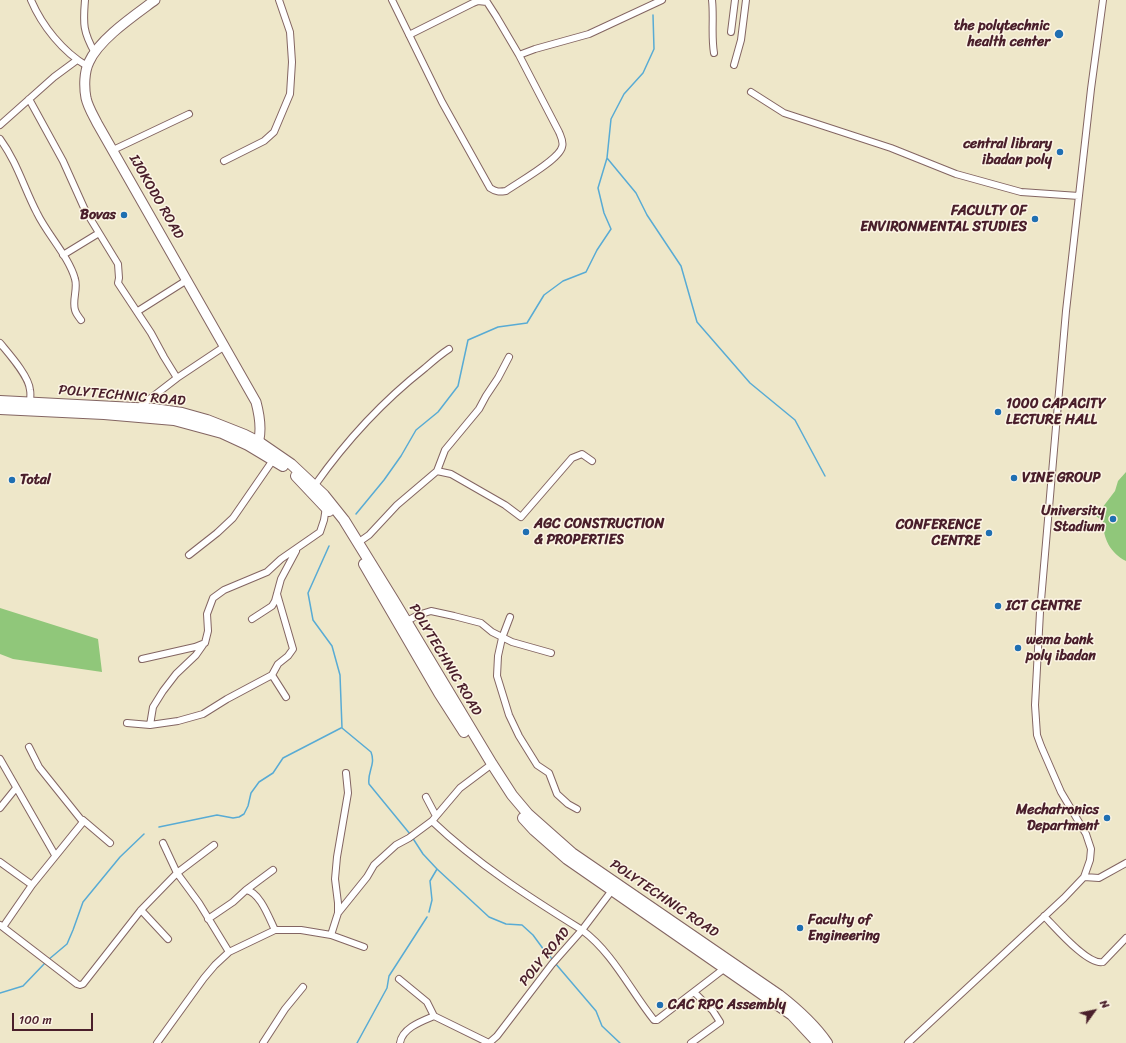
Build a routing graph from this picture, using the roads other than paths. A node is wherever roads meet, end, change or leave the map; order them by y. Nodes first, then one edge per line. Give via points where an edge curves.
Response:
1 (31, 0) edge
2 (85, 0) edge
3 (156, 0) edge
4 (279, 0) edge
5 (392, 0) edge
6 (662, 0) edge
7 (712, 0) edge
8 (735, 0) edge
9 (746, 0) edge
10 (1103, 0) edge
11 (731, 32) dead end
12 (409, 35) junction
13 (95, 53) junction
14 (714, 53) dead end
15 (519, 55) junction
16 (77, 60) junction
17 (734, 65) dead end
18 (87, 66) junction
19 (751, 92) dead end
20 (29, 99) junction
21 (189, 114) dead end
22 (0, 125) edge
23 (0, 139) edge
24 (113, 150) junction
25 (224, 161) dead end
26 (1079, 196) junction
27 (99, 233) junction
28 (63, 255) junction
29 (187, 280) junction
30 (138, 311) junction
31 (81, 320) dead end
32 (0, 343) edge
33 (225, 346) junction
34 (449, 348) dead end
35 (509, 357) dead end
36 (178, 378) junction
37 (0, 401) edge
38 (30, 403) junction
39 (0, 409) edge
40 (136, 409) junction
41 (253, 444) junction
42 (273, 460) junction
43 (592, 461) dead end
44 (437, 471) junction
45 (315, 485) junction
46 (326, 507) junction
47 (359, 542) junction
48 (298, 548) junction
49 (189, 555) dead end
50 (278, 594) junction
51 (510, 617) dead end
52 (252, 619) dead end
53 (407, 621) junction
54 (502, 638) junction
55 (205, 643) junction
56 (551, 653) dead end
57 (142, 659) dead end
58 (272, 675) junction
59 (286, 697) dead end
60 (127, 723) dead end
61 (150, 725) junction
62 (28, 747) dead end
63 (0, 759) edge
64 (489, 766) junction
65 (346, 773) dead end
66 (16, 788) junction
67 (426, 797) dead end
68 (0, 808) edge
69 (577, 809) dead end
70 (434, 818) junction
71 (83, 820) junction
72 (110, 843) dead end
73 (163, 843) dead end
74 (214, 845) dead end
75 (55, 855) junction
76 (0, 862) edge
77 (1126, 863) edge
78 (273, 870) dead end
79 (177, 873) junction
80 (1084, 877) junction
81 (32, 885) junction
82 (615, 886) junction
83 (246, 890) junction
84 (141, 910) junction
85 (338, 913) junction
86 (1044, 916) junction
87 (208, 919) junction
88 (2, 926) edge
89 (275, 930) junction
90 (582, 930) junction
91 (331, 935) junction
92 (1126, 938) edge
93 (168, 940) dead end
94 (364, 947) dead end
95 (705, 949) junction
96 (229, 952) junction
97 (725, 968) junction
98 (399, 979) dead end
99 (303, 987) dead end
100 (694, 992) junction
101 (434, 1016) junction
102 (818, 1041) edge
103 (158, 1043) edge
104 (263, 1043) edge
105 (400, 1043) edge
106 (489, 1043) edge
107 (691, 1043) edge
108 (908, 1043) edge

1 - 16 street via 49,30
2 - 13 street via 84,31
3 - 13 main road, IJOKODO ROAD via 108,38
4 - 25 street via 290,32 290,94 274,132 264,141
5 - 12 street
6 - 15 street via 589,34
7 - 14 street
8 - 11 street
9 - 17 street
10 - 26 street
12 - 15 street via 473,3 487,2
12 - 15 street via 446,108 490,188 495,192 506,191 547,164 560,153 562,147 563,140
13 - 18 main road, IJOKODO ROAD
16 - 18 street
16 - 20 street
18 - 24 main road, IJOKODO ROAD via 86,98
19 - 26 street via 784,113 891,148 956,174 1021,192
20 - 22 street
20 - 27 street
21 - 24 street
23 - 28 street via 18,169 36,212
24 - 29 main road, IJOKODO ROAD
26 - 80 street via 1054,448 1035,704 1037,735 1041,746 1061,792 1086,834 1091,849
27 - 28 street
27 - 30 street via 118,264 118,283
28 - 31 street via 75,279 74,305
29 - 30 street
29 - 33 main road, IJOKODO ROAD
30 - 36 street
32 - 38 street via 15,361 28,384
33 - 36 street
33 - 41 main road, IJOKODO ROAD via 256,402 260,424
34 - 45 street via 405,384 358,430
35 - 44 street via 479,409 445,450
36 - 40 street
37 - 38 main road, POLYTECHNIC ROAD
38 - 40 main road, POLYTECHNIC ROAD
39 - 41 main road, POLYTECHNIC ROAD via 112,414 174,420 212,429
40 - 41 main road, POLYTECHNIC ROAD via 171,411 207,420
41 - 42 main road, POLYTECHNIC ROAD
41 - 45 main road, POLYTECHNIC ROAD via 291,464
42 - 46 main road, POLYTECHNIC ROAD via 296,476
42 - 49 street via 233,518
43 - 44 street via 582,454 572,458 522,517 451,474
44 - 47 street via 396,505 369,535
45 - 47 main road, POLYTECHNIC ROAD
46 - 48 street via 320,532
46 - 64 main road, POLYTECHNIC ROAD via 341,525 439,693
47 - 53 main road, POLYTECHNIC ROAD
48 - 50 street via 281,579
48 - 55 street via 266,572 224,590 213,598 208,614
50 - 52 street via 272,606
50 - 58 street via 293,649 278,664
51 - 54 street
53 - 54 street via 431,611 481,623
53 - 64 main road, POLYTECHNIC ROAD
54 - 56 street
54 - 69 street via 497,676 509,715 537,765 549,773 557,794
55 - 57 street
55 - 61 street via 163,691 153,707
58 - 59 street
58 - 61 street via 203,714
60 - 61 street
62 - 71 street via 46,776
63 - 66 street
64 - 70 street via 460,788
64 - 82 main road, POLYTECHNIC ROAD via 506,797 534,830 567,859
65 - 85 street via 348,793 336,857
66 - 68 street
66 - 75 street
67 - 70 street
70 - 85 street via 396,845 374,865
70 - 90 street via 472,856
71 - 72 street
71 - 75 street
73 - 79 street
74 - 79 street
75 - 81 street
76 - 81 street
77 - 80 street via 1099,878
78 - 83 street
79 - 84 street
79 - 87 street
80 - 86 street
81 - 88 street
82 - 90 street, POLY ROAD
82 - 95 main road, POLYTECHNIC ROAD
83 - 87 street
83 - 89 street via 258,898
84 - 88 street via 80,985
84 - 93 street
85 - 91 street
86 - 92 street via 1079,951 1098,964
86 - 108 street
87 - 96 street
89 - 91 street via 300,930
89 - 96 street
90 - 100 street via 601,947 655,1021
90 - 106 street, POLY ROAD via 552,964 498,1036
91 - 94 street
95 - 97 main road, POLYTECHNIC ROAD
95 - 102 main road, POLYTECHNIC ROAD via 788,1002 811,1023
96 - 103 street via 204,978
97 - 100 street
97 - 102 main road, POLYTECHNIC ROAD via 792,1016
98 - 101 street via 427,1002
99 - 104 street
100 - 107 street via 720,1022
101 - 105 street via 411,1027 401,1037
101 - 106 street

